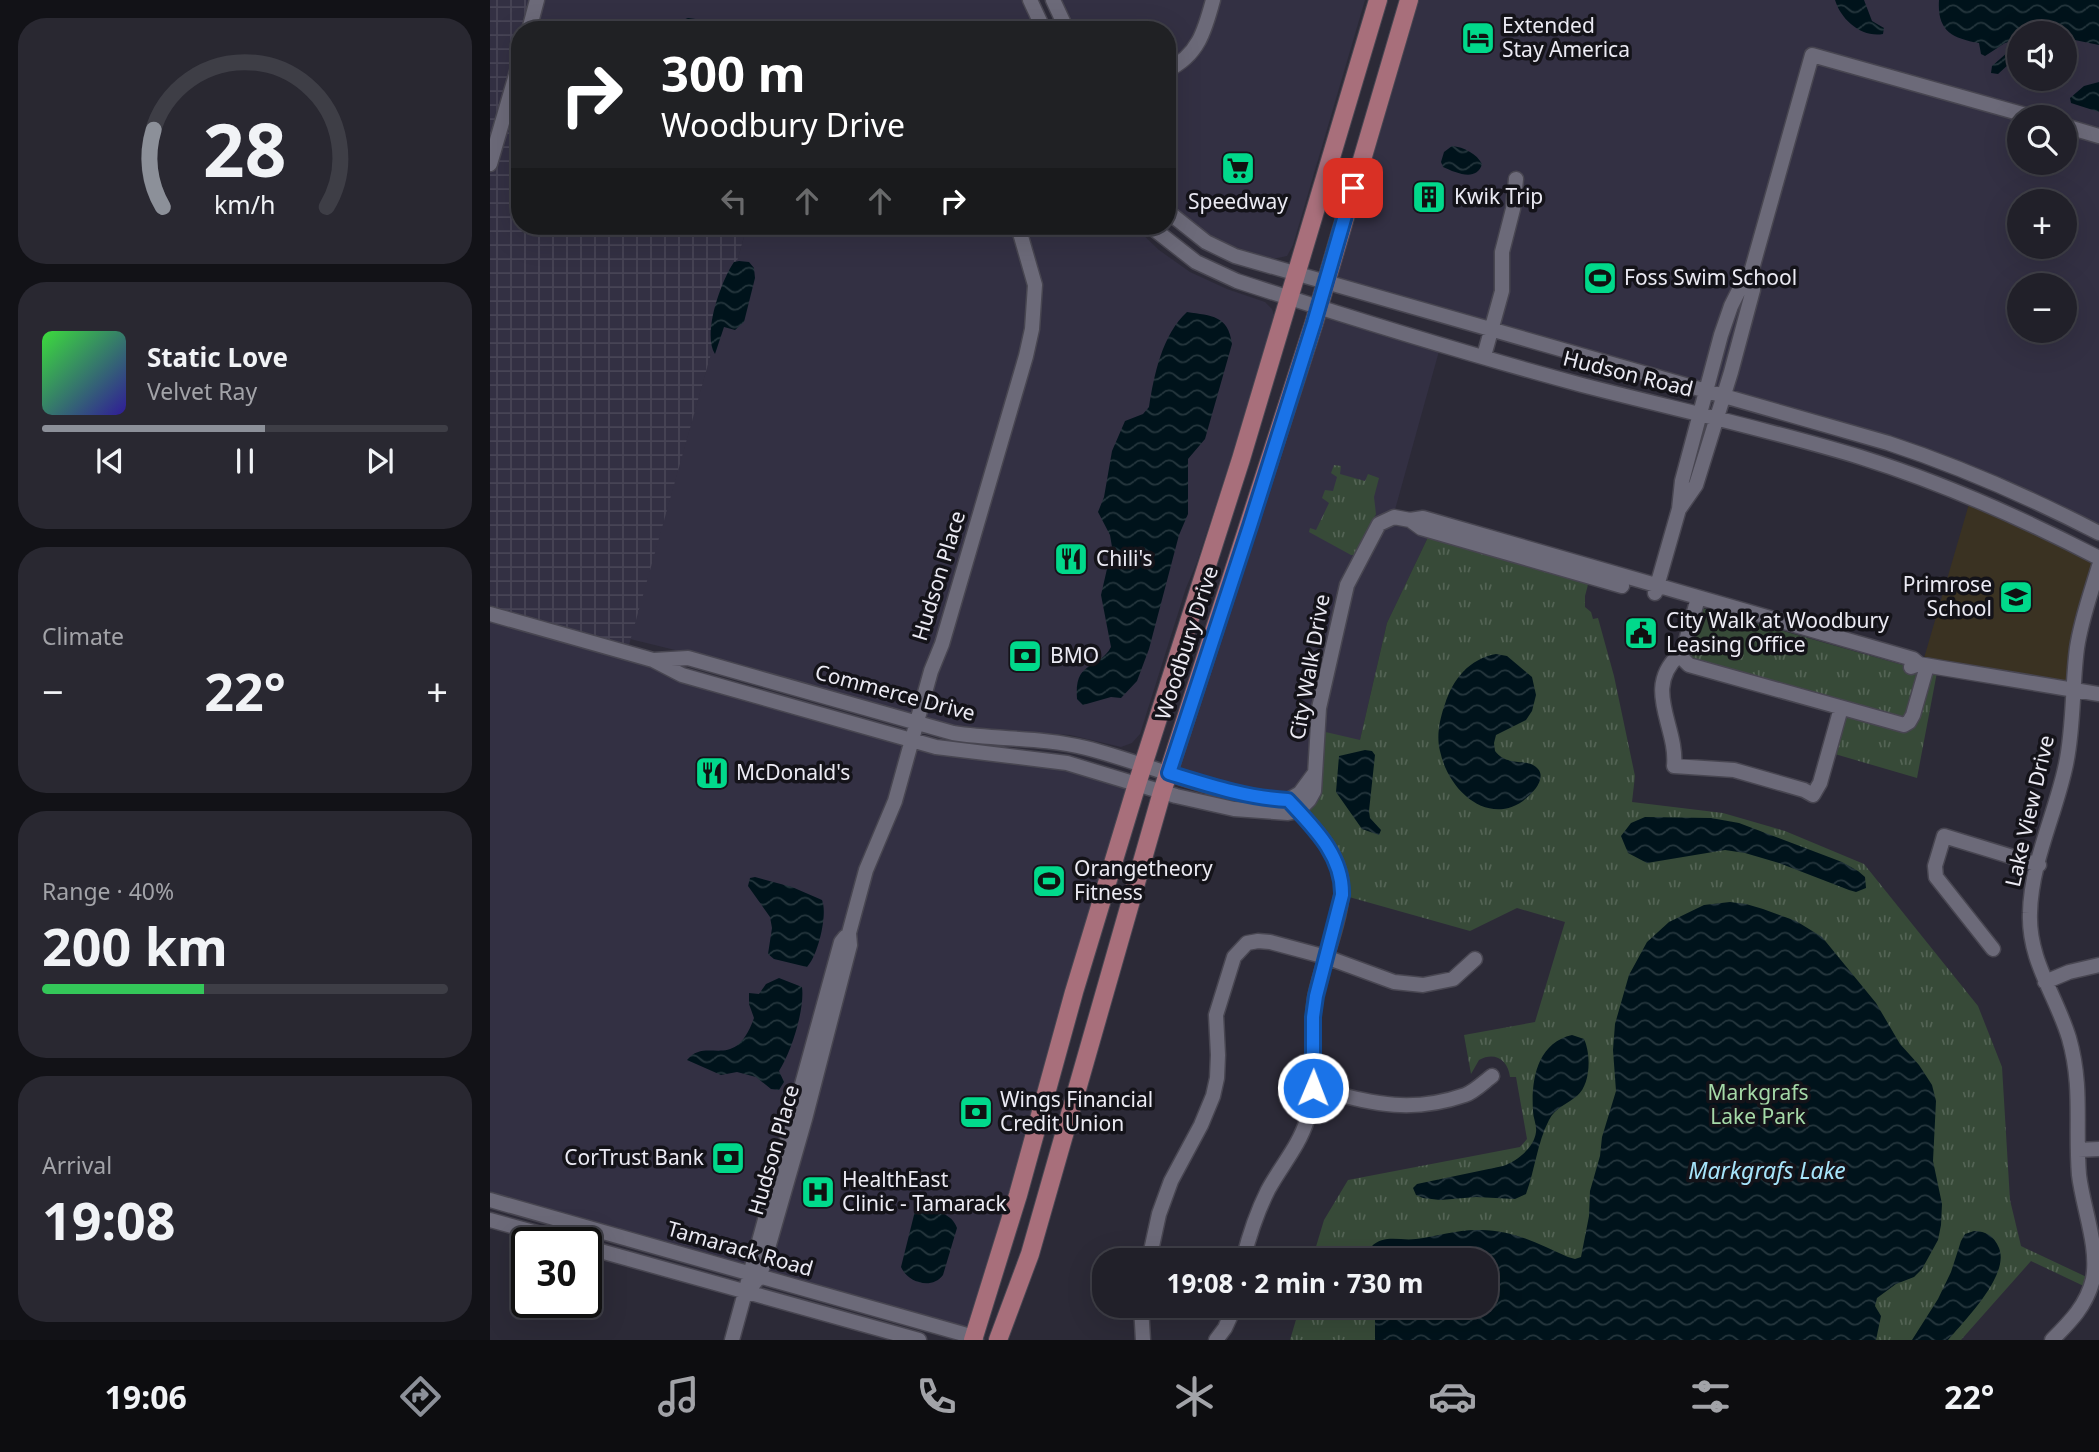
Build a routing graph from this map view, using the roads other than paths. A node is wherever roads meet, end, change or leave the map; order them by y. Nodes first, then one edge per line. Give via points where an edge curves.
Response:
1 (537, 0) edge
2 (1030, 0) edge
3 (1053, 0) edge
4 (1213, 0) edge
5 (1378, 0) edge
6 (1409, 0) edge
7 (531, 21) edge
8 (1040, 21) edge
9 (1063, 21) edge
10 (1176, 65) edge
11 (511, 92) edge
12 (2007, 110) edge
13 (2077, 130) edge
14 (2099, 136) edge
15 (490, 164) edge
16 (1516, 179) dead end
17 (1176, 219) edge
18 (1021, 235) edge
19 (1161, 235) edge
20 (1298, 275) junction
21 (1750, 276) junction
22 (1326, 283) junction
23 (1290, 299) junction
24 (1318, 307) junction
25 (1492, 330) junction
26 (1484, 356) junction
27 (1705, 391) junction
28 (1723, 396) junction
29 (1700, 414) junction
30 (1716, 418) junction
31 (1679, 509) junction
32 (2099, 533) edge
33 (2099, 558) edge
34 (2099, 566) edge
35 (1656, 590) junction
36 (1697, 602) junction
37 (490, 614) edge
38 (1679, 655) junction
39 (653, 660) junction
40 (1923, 665) junction
41 (2073, 690) junction
42 (2099, 694) edge
43 (1841, 708) junction
44 (917, 723) junction
45 (912, 740) junction
46 (1144, 764) junction
47 (1169, 773) junction
48 (1314, 774) junction
49 (1137, 783) junction
50 (1162, 792) junction
51 (1288, 800) junction
52 (1298, 811) junction
53 (2039, 864) junction
54 (1993, 948) dead end
55 (1326, 957) junction
56 (1475, 959) dead end
57 (2099, 965) edge
58 (2045, 982) junction
59 (1492, 1076) dead end
60 (1313, 1088) junction
61 (2099, 1149) edge
62 (2078, 1150) junction
63 (490, 1200) edge
64 (490, 1220) edge
65 (515, 1227) edge
66 (1152, 1248) edge
67 (1246, 1248) edge
68 (602, 1252) edge
69 (754, 1275) junction
70 (746, 1293) junction
71 (1142, 1318) edge
72 (1230, 1318) edge
73 (974, 1339) edge
74 (732, 1340) edge
75 (919, 1340) edge
76 (998, 1340) edge
77 (1143, 1340) edge
78 (1216, 1340) edge
79 (2053, 1340) edge

1 - 7 street
2 - 8 street
3 - 9 street
4 - 10 street via 1199,44
5 - 20 main road, Woodbury Drive
6 - 22 main road, Woodbury Drive
11 - 15 street
12 - 21 street via 1812,55
13 - 14 street
16 - 25 street via 1502,252 1503,288
17 - 20 street, Hudson Road via 1219,249
18 - 44 street, Hudson Place via 1035,285 1032,329
19 - 23 street, Hudson Road via 1219,274
20 - 22 street, Hudson Road
20 - 23 main road, Woodbury Drive
21 - 27 street via 1731,306
21 - 28 street via 1753,290
22 - 24 main road, Woodbury Drive
22 - 25 street, Hudson Road
23 - 24 street, Hudson Road
23 - 46 main road, Woodbury Drive
24 - 26 street, Hudson Road
24 - 47 main road, Woodbury Drive
25 - 26 street
25 - 27 street, Hudson Road
26 - 29 street, Hudson Road
27 - 28 street, Hudson Road
27 - 29 street
28 - 30 street
28 - 32 street, Hudson Road via 1920,454 2049,507
29 - 30 street, Hudson Road
29 - 31 street
30 - 31 street via 1697,484
30 - 33 street, Hudson Road via 1945,486
31 - 35 street
34 - 41 street, Lake View Drive via 2080,628
35 - 36 street, City Walk Drive
35 - 48 street, City Walk Drive via 1421,528 1410,520 1394,517 1379,524 1346,587 1319,708
36 - 38 street
36 - 40 street, City Walk Drive via 1910,667
37 - 39 street, Commerce Drive
38 - 43 street via 1689,664
38 - 43 street via 1666,671 1661,688 1674,766 1734,770 1812,795
39 - 44 street, Commerce Drive via 688,658
39 - 45 street, Commerce Drive via 682,675
40 - 41 street, City Walk Drive
40 - 43 street via 1913,715 1906,725
41 - 42 street, City Walk Drive
41 - 53 street, Lake View Drive via 2067,760
44 - 45 street, Hudson Place
44 - 46 street, Commerce Drive via 978,737 1060,743
45 - 49 street, Commerce Drive via 961,752 1041,758
45 - 69 street, Hudson Place via 849,933 841,942
46 - 47 street, Commerce Drive
46 - 49 main road, Woodbury Drive
47 - 50 main road, Woodbury Drive
47 - 51 street, Commerce Drive via 1266,799
48 - 51 street via 1300,793
48 - 52 street, City Walk Drive via 1314,791
49 - 50 street, Commerce Drive
49 - 73 main road, Woodbury Drive
50 - 52 street, Commerce Drive via 1234,809
50 - 76 main road, Woodbury Drive via 1030,1254
51 - 52 street
52 - 55 street via 1333,855 1341,878 1342,895
53 - 54 street via 1944,836 1936,878
53 - 58 street, Lake View Drive via 2030,920
55 - 56 street via 1394,982 1423,985 1453,979
55 - 60 street via 1313,1017
55 - 66 street via 1258,941 1247,943 1234,957 1216,1015 1213,1096 1171,1181
57 - 58 street
58 - 62 street, Lake View Drive via 2074,1056
59 - 60 street via 1467,1094 1412,1106 1378,1104
60 - 67 street via 1307,1120 1269,1189
61 - 62 street
62 - 79 street, Lake View Drive via 2094,1272 2083,1304
63 - 69 street, Tamarack Road
64 - 65 street
68 - 70 street, Tamarack Road
69 - 70 street, Hudson Place
69 - 73 street, Tamarack Road
70 - 74 street, Hudson Place
70 - 75 street, Tamarack Road
71 - 77 street
72 - 78 street

